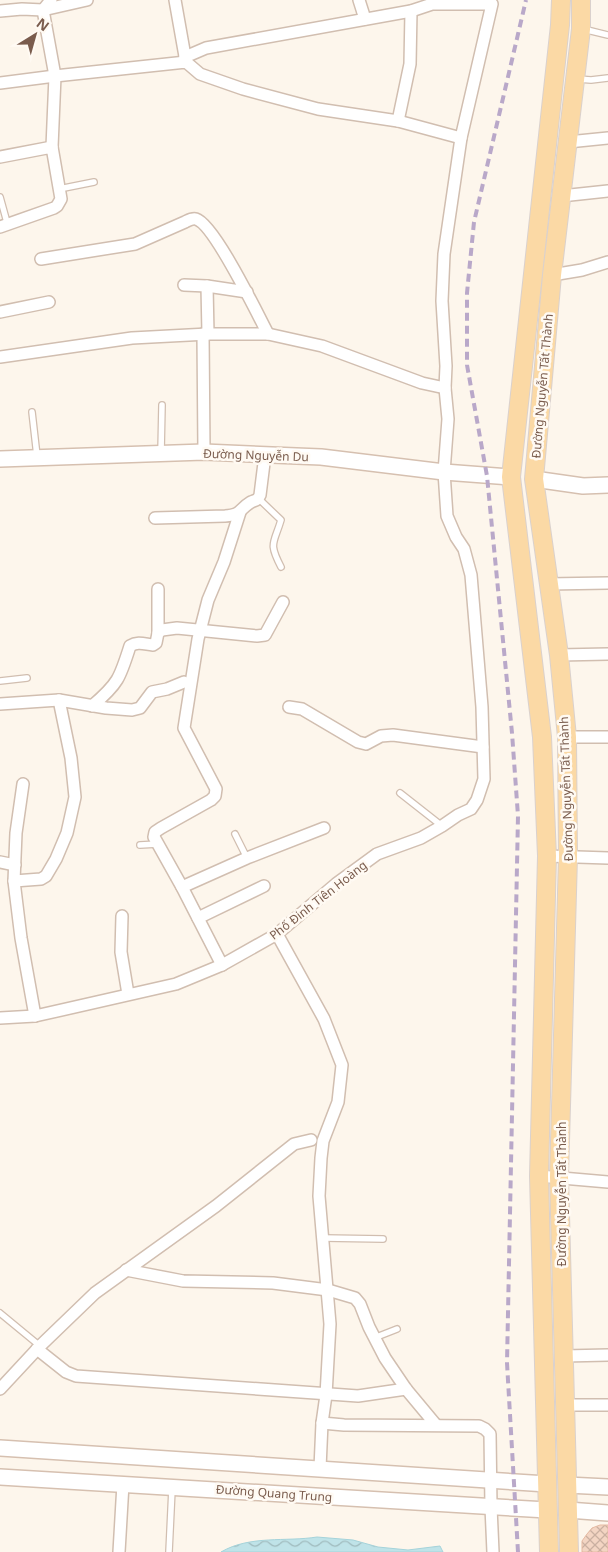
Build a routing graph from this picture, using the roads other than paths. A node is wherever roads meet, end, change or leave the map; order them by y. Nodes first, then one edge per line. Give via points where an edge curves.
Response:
1 (51, 0) edge
2 (87, 0) edge
3 (175, 0) edge
4 (359, 0) edge
5 (561, 0) edge
6 (582, 0) edge
7 (492, 2) edge
8 (423, 3) edge
9 (43, 10) junction
10 (0, 11) edge
11 (411, 11) junction
12 (365, 19) junction
13 (581, 29) junction
14 (608, 35) edge
15 (185, 59) junction
16 (55, 76) junction
17 (608, 78) edge
18 (575, 79) junction
19 (0, 83) edge
20 (398, 121) junction
21 (461, 138) junction
22 (608, 138) edge
23 (568, 142) junction
24 (52, 147) junction
25 (0, 157) edge
26 (94, 182) dead end
27 (59, 188) junction
28 (608, 191) edge
29 (561, 196) junction
30 (0, 197) edge
31 (4, 226) edge
32 (41, 259) dead end
33 (608, 262) edge
34 (533, 273) junction
35 (552, 275) junction
36 (184, 285) dead end
37 (207, 286) junction
38 (247, 292) junction
39 (49, 302) dead end
40 (0, 312) edge
41 (205, 334) junction
42 (268, 334) junction
43 (0, 357) edge
44 (445, 388) junction
45 (162, 404) dead end
46 (32, 412) dead end
47 (204, 452) junction
48 (160, 454) junction
49 (265, 455) junction
50 (38, 458) junction
51 (0, 459) edge
52 (444, 472) junction
53 (511, 477) junction
54 (534, 478) junction
55 (608, 485) edge
56 (259, 499) junction
57 (240, 512) junction
58 (155, 518) dead end
59 (281, 566) dead end
60 (608, 582) edge
61 (548, 584) junction
62 (158, 589) dead end
63 (283, 602) dead end
64 (200, 629) junction
65 (158, 633) junction
66 (608, 654) edge
67 (559, 656) junction
68 (532, 658) junction
69 (27, 678) dead end
70 (0, 681) edge
71 (184, 682) dead end
72 (59, 700) junction
73 (0, 704) edge
74 (92, 706) junction
75 (289, 707) dead end
76 (567, 737) junction
77 (608, 737) edge
78 (483, 747) junction
79 (22, 784) dead end
80 (400, 793) dead end
81 (442, 826) junction
82 (324, 828) dead end
83 (235, 834) dead end
84 (158, 844) junction
85 (140, 845) dead end
86 (547, 856) junction
87 (568, 857) junction
88 (247, 858) junction
89 (608, 858) edge
90 (0, 862) edge
91 (15, 865) junction
92 (14, 881) junction
93 (264, 886) dead end
94 (182, 888) junction
95 (122, 916) dead end
96 (198, 918) junction
97 (277, 934) junction
98 (222, 965) junction
99 (128, 994) junction
100 (35, 1016) junction
101 (0, 1018) edge
102 (311, 1140) dead end
103 (539, 1176) junction
104 (559, 1177) junction
105 (608, 1182) edge
106 (324, 1238) junction
107 (383, 1239) dead end
108 (561, 1259) junction
109 (541, 1260) junction
110 (126, 1270) junction
111 (328, 1290) junction
112 (0, 1313) edge
113 (397, 1329) dead end
114 (374, 1338) junction
115 (38, 1347) junction
116 (608, 1355) edge
117 (564, 1356) junction
118 (406, 1389) junction
119 (0, 1390) edge
120 (326, 1395) junction
121 (565, 1405) junction
122 (608, 1405) edge
123 (322, 1423) junction
124 (436, 1425) junction
125 (0, 1448) edge
126 (320, 1468) junction
127 (0, 1476) edge
128 (490, 1480) junction
129 (123, 1484) junction
130 (547, 1484) junction
131 (567, 1484) junction
132 (172, 1487) junction
133 (608, 1487) edge
134 (491, 1507) junction
135 (548, 1510) junction
136 (568, 1510) junction
137 (608, 1513) edge
138 (119, 1552) edge
139 (169, 1552) edge
140 (493, 1552) edge
141 (549, 1552) edge
142 (569, 1552) edge

1 - 9 street
2 - 9 street
3 - 15 street
4 - 12 street
5 - 34 main road, Đường Nguyễn Tất Thành
6 - 13 main road, Đường Nguyễn Tất Thành
7 - 8 street
7 - 21 street, Phố Đinh Tiên Hoàng
8 - 11 street
9 - 10 street
9 - 16 street
11 - 12 street
11 - 20 street via 410,64
12 - 15 street via 206,48
13 - 14 lane
13 - 18 main road, Đường Nguyễn Tất Thành
15 - 16 street
15 - 20 street via 200,74 252,92 318,109
16 - 19 street
16 - 24 street
17 - 18 lane
18 - 23 main road, Đường Nguyễn Tất Thành
20 - 21 street
21 - 44 street, Phố Đinh Tiên Hoàng via 444,254
22 - 23 street
23 - 29 main road, Đường Nguyễn Tất Thành
24 - 25 street
24 - 27 street
26 - 27 lane
27 - 31 street via 58,206
28 - 29 street
29 - 35 main road, Đường Nguyễn Tất Thành
30 - 31 lane
32 - 38 street via 135,244 193,219 210,231
33 - 35 street
34 - 35 main road
34 - 53 main road, Đường Nguyễn Tất Thành
35 - 54 main road, Đường Nguyễn Tất Thành
36 - 37 street
37 - 38 street
37 - 41 street
38 - 42 street
39 - 40 street
41 - 42 street
41 - 43 street via 132,338
41 - 47 street
42 - 44 street via 322,346 422,383
44 - 52 street, Phố Đinh Tiên Hoàng via 448,419
45 - 48 lane
46 - 50 lane
47 - 48 main road, Đường Nguyễn Du
47 - 49 main road, Đường Nguyễn Du
48 - 50 main road, Đường Nguyễn Du
49 - 52 main road, Đường Nguyễn Du via 321,457
49 - 56 street
50 - 51 main road, Đường Nguyễn Du
52 - 53 main road, Đường Nguyễn Du
52 - 78 street, Phố Đinh Tiên Hoàng via 447,516 464,549 471,575
53 - 68 main road, Đường Nguyễn Tất Thành
54 - 55 main road via 583,486
54 - 61 main road, Đường Nguyễn Tất Thành
56 - 57 street
56 - 59 lane via 281,520 273,543 273,552
57 - 58 street via 224,516
57 - 64 street
60 - 61 street
61 - 67 main road, Đường Nguyễn Tất Thành
62 - 65 street
63 - 64 street via 265,635
64 - 65 street via 177,628
64 - 84 street via 184,728 211,777 215,796 155,832
65 - 74 street via 156,643 152,645 139,643 130,646 115,685
66 - 67 street
67 - 68 main road
67 - 76 main road, Đường Nguyễn Tất Thành
68 - 86 main road, Đường Nguyễn Tất Thành via 542,737
69 - 70 lane
71 - 74 street via 152,692 140,708
72 - 73 street
72 - 74 street
72 - 92 street via 75,797 67,833 46,876
75 - 78 street via 302,709 366,744 381,736 392,735
76 - 77 street
76 - 87 main road, Đường Nguyễn Tất Thành
78 - 81 street, Phố Đinh Tiên Hoàng via 484,779 477,800 471,808
79 - 91 street
80 - 81 lane
81 - 97 street, Phố Đinh Tiên Hoàng via 421,838 377,854
82 - 88 street
83 - 88 lane
84 - 85 lane
84 - 94 street
86 - 87 street
86 - 103 main road, Đường Nguyễn Tất Thành
87 - 89 street
87 - 104 main road, Đường Nguyễn Tất Thành
88 - 94 street
90 - 91 street
91 - 92 street
92 - 100 street via 20,938
93 - 96 street
94 - 96 street
95 - 99 street via 121,952
96 - 98 street
97 - 98 street, Phố Đinh Tiên Hoàng
97 - 106 street via 324,1019 342,1065 338,1102 323,1141 320,1196
98 - 99 street, Phố Đinh Tiên Hoàng via 176,984
99 - 100 street, Phố Đinh Tiên Hoàng
100 - 101 street, Phố Đinh Tiên Hoàng
102 - 110 street via 294,1144 216,1206
103 - 104 street
103 - 109 main road, Đường Nguyễn Tất Thành
104 - 105 street
104 - 108 main road, Đường Nguyễn Tất Thành
106 - 107 lane
106 - 111 street
108 - 109 main road
108 - 117 main road, Đường Nguyễn Tất Thành
109 - 130 main road, Đường Nguyễn Tất Thành
110 - 111 street via 183,1281 273,1283
110 - 115 street
111 - 114 street via 355,1298
111 - 120 street via 330,1324
112 - 115 lane
113 - 114 lane
114 - 118 street
115 - 119 street
115 - 120 street via 66,1372 76,1376
116 - 117 street
117 - 121 main road, Đường Nguyễn Tất Thành
118 - 120 street via 358,1396
118 - 124 street
120 - 123 street
121 - 122 street
121 - 131 main road, Đường Nguyễn Tất Thành
123 - 124 street
123 - 126 street
124 - 128 street via 485,1428 490,1434
125 - 126 main road
126 - 128 main road
127 - 129 main road, Đường Quang Trung
128 - 130 main road
128 - 134 street
129 - 132 main road, Đường Quang Trung
129 - 138 street
130 - 135 main road, Đường Nguyễn Tất Thành
131 - 133 main road
131 - 136 main road, Đường Nguyễn Tất Thành
132 - 134 main road, Đường Quang Trung
132 - 139 lane
134 - 135 main road, Đường Quang Trung
134 - 140 street
135 - 141 main road, Đường Nguyễn Tất Thành
136 - 137 main road
136 - 142 main road, Đường Nguyễn Tất Thành

